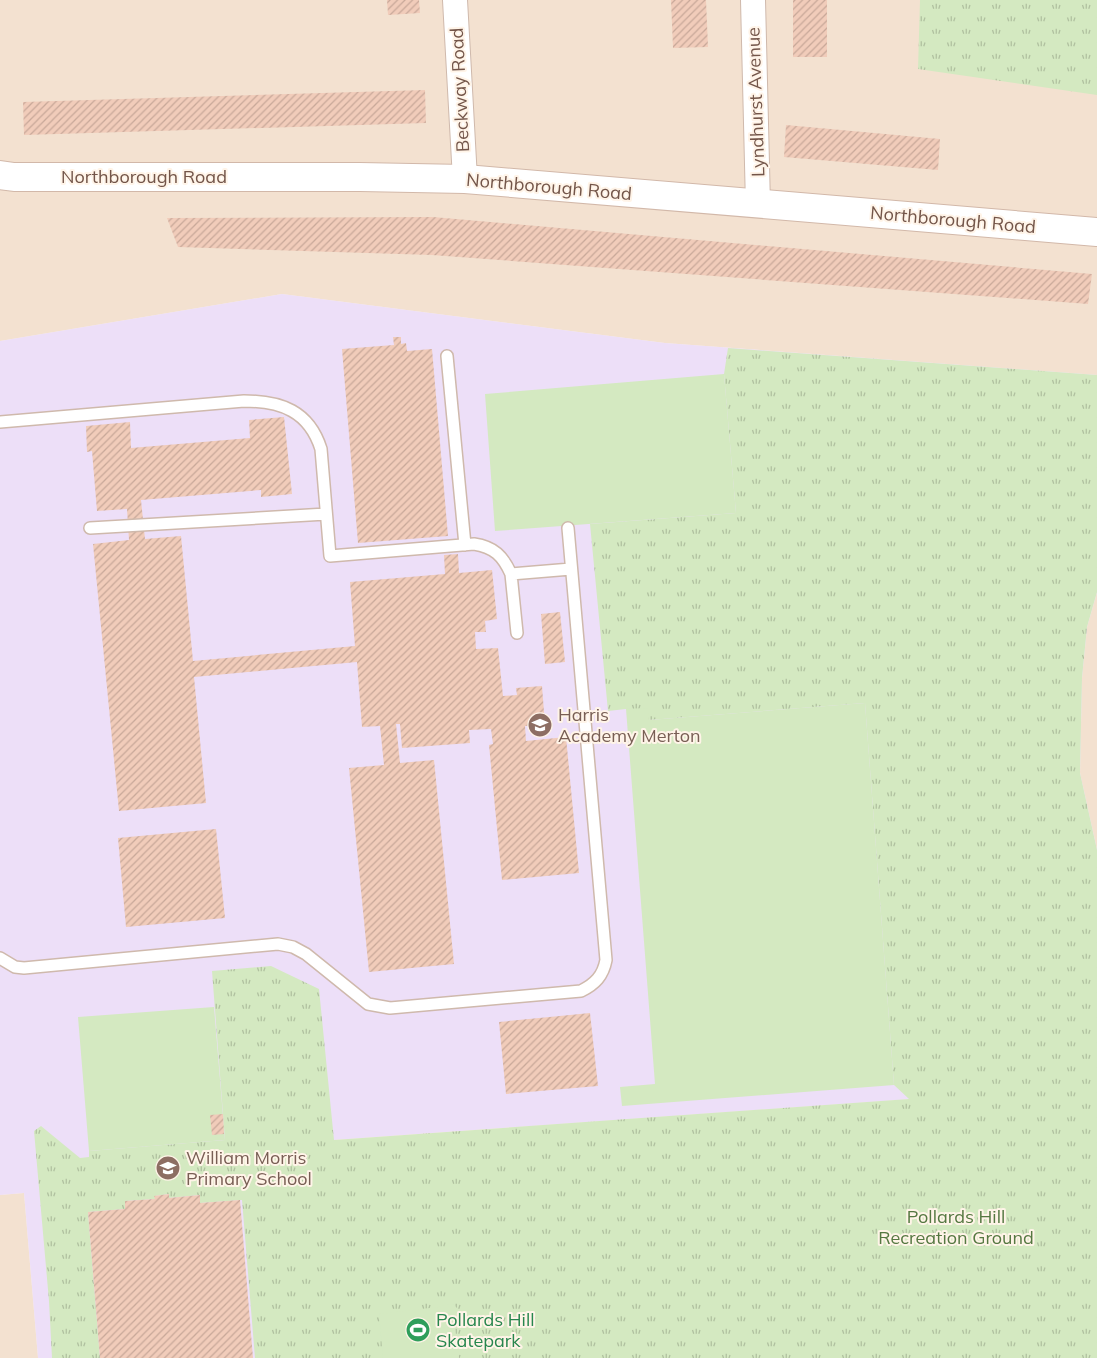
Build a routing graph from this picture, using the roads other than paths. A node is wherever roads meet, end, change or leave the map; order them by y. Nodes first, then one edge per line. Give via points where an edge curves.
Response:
1 (455, 0) edge
2 (753, 0) edge
3 (0, 174) edge
4 (465, 179) junction
5 (758, 205) junction
6 (1097, 232) edge
7 (447, 356) dead end
8 (0, 422) edge
9 (326, 514) junction
10 (90, 528) dead end
11 (568, 528) dead end
12 (465, 545) junction
13 (572, 569) junction
14 (511, 574) junction
15 (517, 633) dead end
16 (0, 958) edge

1 - 4 street, Beckway Road
2 - 5 street, Lyndhurst Avenue
3 - 4 street, Northborough Road via 14,177
4 - 5 street, Northborough Road
5 - 6 street, Northborough Road
7 - 12 lane
8 - 9 lane via 244,401 278,404 291,409 311,427 318,439
9 - 10 lane
9 - 12 lane via 330,556
11 - 13 lane
12 - 14 lane via 484,546 495,552 504,560
13 - 14 lane
13 - 16 lane via 606,960 601,976 590,987 581,991 390,1008 368,1004 306,954 278,944 24,968 15,967
14 - 15 lane

